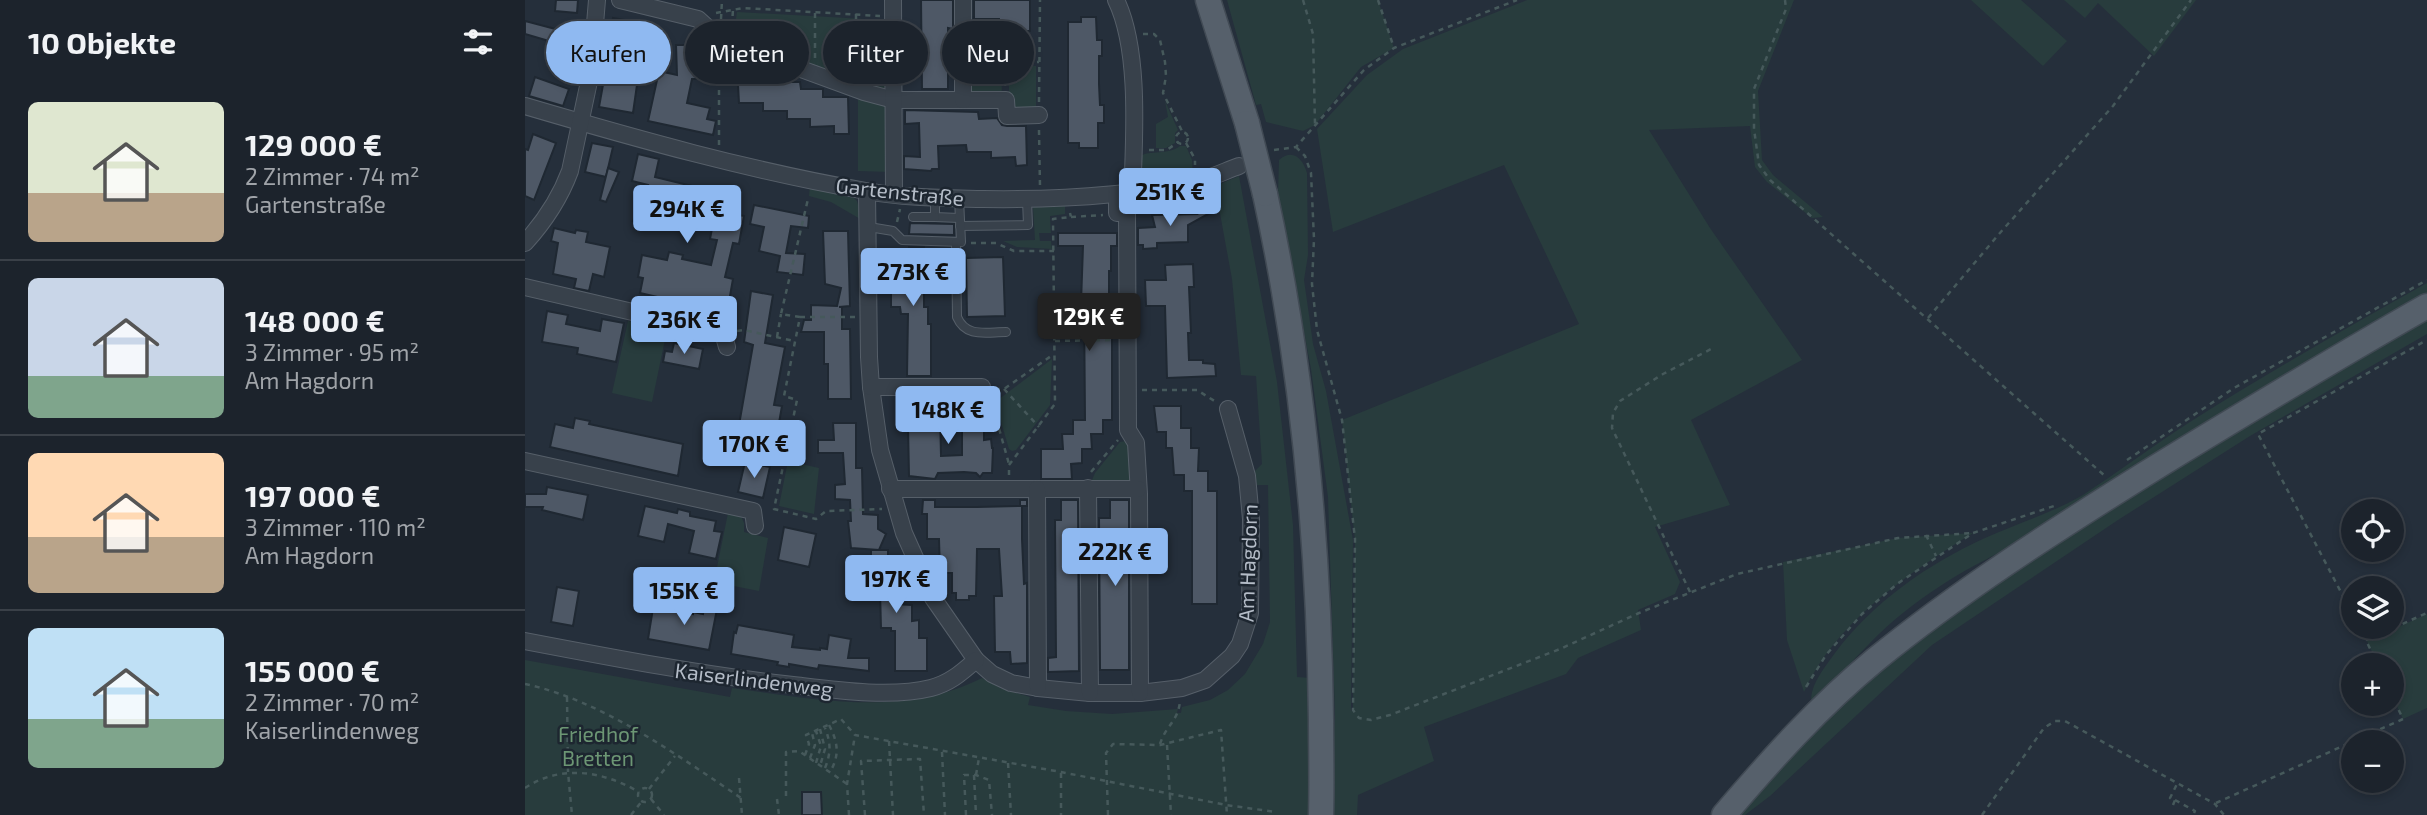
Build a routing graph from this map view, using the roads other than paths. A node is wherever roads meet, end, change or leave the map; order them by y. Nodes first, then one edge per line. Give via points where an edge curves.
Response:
1 (597, 0) edge
2 (620, 0) edge
3 (963, 0) edge
4 (1116, 0) edge
5 (1208, 0) edge
6 (893, 8) edge
7 (894, 100) junction
8 (964, 100) junction
9 (525, 106) edge
10 (1039, 115) road end
11 (581, 123) junction
12 (1239, 166) dead end
13 (1135, 191) junction
14 (867, 192) junction
15 (1117, 194) junction
16 (898, 195) junction
17 (935, 197) junction
18 (959, 198) junction
19 (1034, 200) junction
20 (913, 217) dead end
21 (936, 217) junction
22 (960, 222) junction
23 (869, 227) junction
24 (958, 242) junction
25 (525, 243) edge
26 (525, 287) edge
27 (2427, 306) edge
28 (1006, 332) dead end
29 (725, 340) road end
30 (871, 387) junction
31 (985, 389) road end
32 (1228, 409) road end
33 (525, 461) edge
34 (1088, 482) junction
35 (890, 489) junction
36 (1037, 489) junction
37 (1138, 489) junction
38 (755, 526) dead end
39 (525, 641) edge
40 (975, 660) junction
41 (1038, 688) junction
42 (1090, 693) junction
43 (1140, 693) junction
44 (1321, 815) edge
45 (1724, 815) edge

1 - 11 street
2 - 7 street via 698,19 719,38
3 - 8 street
4 - 13 street via 1129,36
5 - 44 main road, bridge via 1265,194 1297,370 1311,494 1321,660
6 - 7 street
7 - 8 street
7 - 16 street
8 - 10 street via 1006,100 1007,116
9 - 11 street, Gartenstraße
11 - 14 street, Gartenstraße
11 - 25 street via 564,186
12 - 13 street, Gartenstraße via 1197,181
13 - 15 street, Gartenstraße
14 - 16 street, Gartenstraße
14 - 23 street, Am Hagdorn
15 - 19 street, Gartenstraße
15 - 37 street via 1122,213 1128,430 1136,443
16 - 17 street, Gartenstraße
17 - 18 street, Gartenstraße
17 - 21 lane
18 - 19 street, Gartenstraße
18 - 22 lane
19 - 22 lane via 1028,225
20 - 21 lane
21 - 22 lane
22 - 24 lane
23 - 24 lane via 893,231 902,240
23 - 30 street, Am Hagdorn
24 - 28 lane via 957,317 961,326 967,331
26 - 29 street
27 - 45 main road via 2225,425 1960,594 1874,661 1814,716
30 - 31 street
30 - 35 street, Am Hagdorn
32 - 43 street, Am Hagdorn via 1250,498 1250,613 1232,656 1205,680
33 - 38 street via 753,511
34 - 36 street
34 - 37 street
34 - 42 street
35 - 36 street
35 - 40 street, Am Hagdorn via 915,562
36 - 41 street
37 - 43 street
39 - 40 street, Kaiserlindenweg via 717,677 834,690 928,688 954,680
40 - 41 street, Am Hagdorn via 1011,683
41 - 42 street, Am Hagdorn
42 - 43 street, Am Hagdorn

